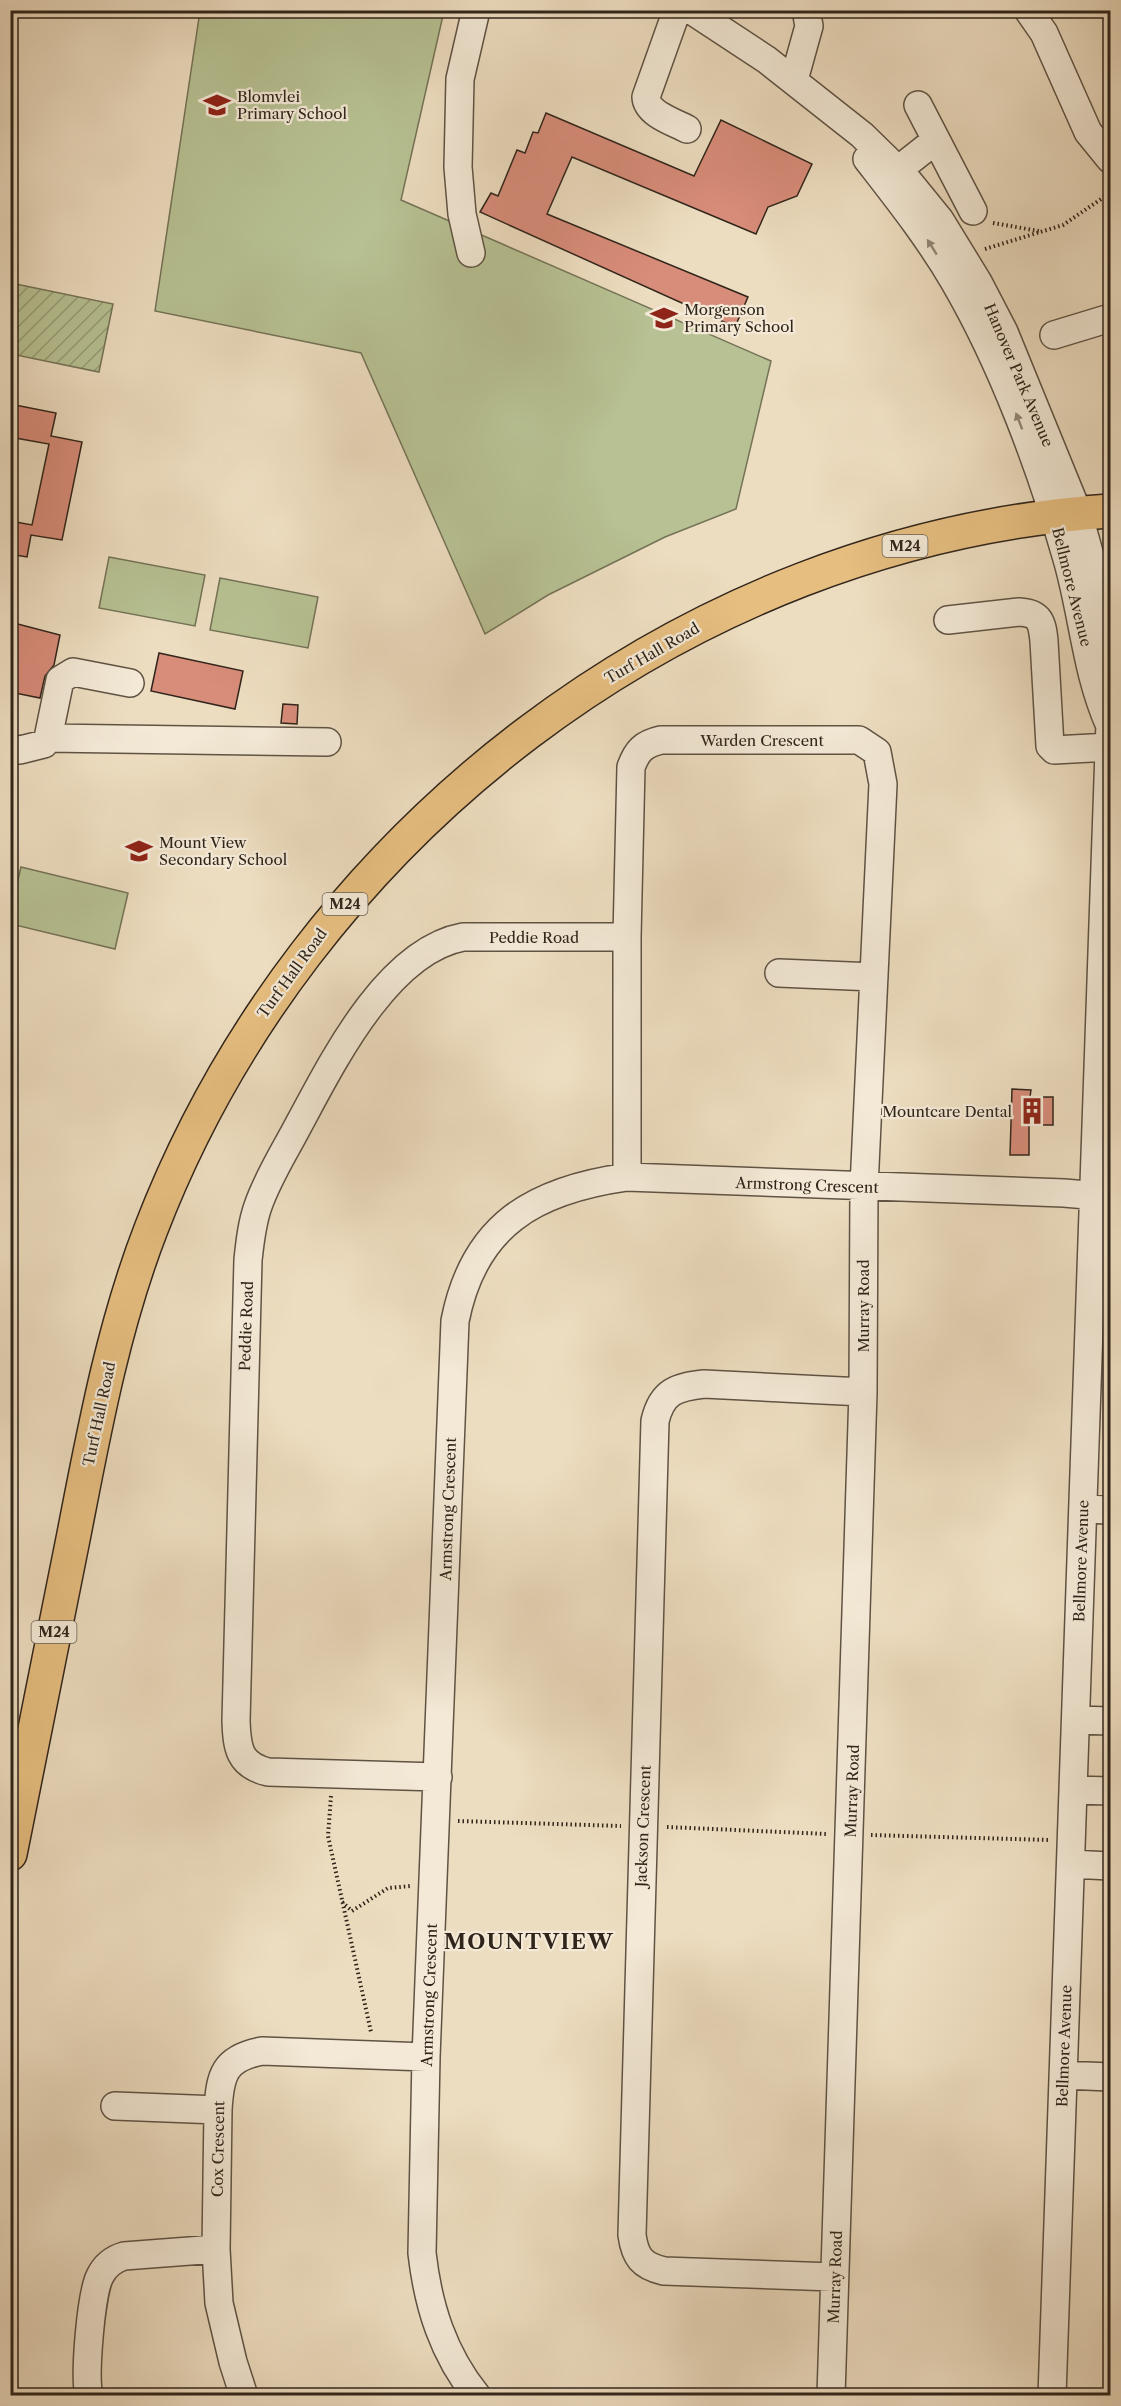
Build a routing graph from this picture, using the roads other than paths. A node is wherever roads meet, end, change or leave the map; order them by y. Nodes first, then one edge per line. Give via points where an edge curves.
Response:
1 (476, 10) edge
2 (677, 10) edge
3 (806, 10) edge
4 (1028, 10) edge
5 (700, 13) edge
6 (794, 80) junction
7 (918, 105) dead end
8 (830, 110) junction
9 (687, 129) dead end
10 (936, 140) junction
11 (1110, 159) edge
12 (898, 170) junction
13 (981, 217) road end
14 (471, 253) dead end
15 (1110, 318) edge
16 (1054, 335) dead end
17 (1110, 511) edge
18 (1066, 515) junction
19 (948, 620) dead end
20 (1108, 623) edge
21 (1110, 653) edge
22 (130, 682) dead end
23 (1110, 724) edge
24 (48, 738) junction
25 (327, 742) dead end
26 (1110, 747) edge
27 (10, 749) edge
28 (627, 938) junction
29 (779, 973) dead end
30 (874, 978) junction
31 (627, 1177) junction
32 (864, 1187) junction
33 (1102, 1197) edge
34 (863, 1392) junction
35 (1083, 1509) junction
36 (1110, 1510) edge
37 (1110, 1705) edge
38 (1076, 1712) junction
39 (1110, 1721) edge
40 (438, 1777) junction
41 (1074, 1790) junction
42 (1110, 1791) edge
43 (10, 1854) edge
44 (1071, 1864) junction
45 (1110, 1866) edge
46 (426, 2057) junction
47 (1063, 2075) junction
48 (1110, 2077) edge
49 (115, 2106) dead end
50 (218, 2110) junction
51 (216, 2249) junction
52 (834, 2277) junction
53 (89, 2396) edge
54 (243, 2396) edge
55 (477, 2396) edge
56 (831, 2396) edge
57 (1052, 2396) edge

1 - 14 street via 460,79 458,167 462,214
2 - 9 street via 646,104
3 - 6 street via 809,26
4 - 11 street via 1044,33 1088,132
5 - 6 street, Hanover Park Avenue
6 - 8 street, Hanover Park Avenue
7 - 10 street
8 - 12 street, Hanover Park Avenue
18 -> 8 street, Hanover Park Avenue via 954,282 922,231
10 - 12 street
10 - 13 street
12 - 18 street, Hanover Park Avenue via 940,220 1004,332
15 - 16 street
17 - 18 main road, Turf Hall Road / M24
18 - 20 street, Bellmore Avenue
18 - 23 street, Bellmore Avenue via 1097,688
18 - 43 main road, Turf Hall Road / M24 via 1009,522 856,561 733,609 636,661 527,732 444,801 371,874 308,949 242,1044 204,1112 164,1196 132,1283 98,1410
19 - 26 street via 1019,612 1037,617 1044,641 1050,746 1054,750
20 - 21 street, Bellmore Avenue
22 - 24 street via 73,672 65,675 60,680
23 - 26 street, Bellmore Avenue
24 - 25 street
24 - 27 street via 35,748
26 - 33 street, Bellmore Avenue
28 - 30 street, Warden Crescent via 631,767 639,749 661,740 859,740 877,752 883,783
28 - 31 street, Warden Crescent
28 - 40 street, Peddie Road via 463,938 438,944 413,960 341,1046 266,1186 253,1223 248,1260 236,1736 243,1759 249,1766 268,1772
29 - 30 street
30 - 32 street, Warden Crescent
31 - 32 street, Armstrong Crescent
31 - 40 street, Armstrong Crescent via 570,1188 513,1217 482,1251 459,1300 455,1322
32 - 33 street, Armstrong Crescent
32 - 34 street, Murray Road
33 - 35 street, Bellmore Avenue
34 - 52 street, Murray Road
34 - 52 street, Jackson Crescent via 688,1386 665,1397 658,1409 655,1432 634,2250 645,2265 664,2271
35 - 36 street
35 - 38 street, Bellmore Avenue
37 - 38 street
38 - 39 street
38 - 41 street, Bellmore Avenue
40 - 46 street, Armstrong Crescent
41 - 42 street
41 - 44 street, Bellmore Avenue
44 - 45 street
44 - 47 street, Bellmore Avenue
46 - 50 street, Cox Crescent via 261,2051 244,2055 224,2073
46 - 55 street, Armstrong Crescent via 422,2253 425,2280 444,2343
47 - 48 street
47 - 57 street, Bellmore Avenue
49 - 50 street
50 - 51 street, Cox Crescent
51 - 53 street via 124,2256 103,2270 95,2287 87,2374
51 - 54 street, Cox Crescent via 223,2324
52 - 56 street, Murray Road

